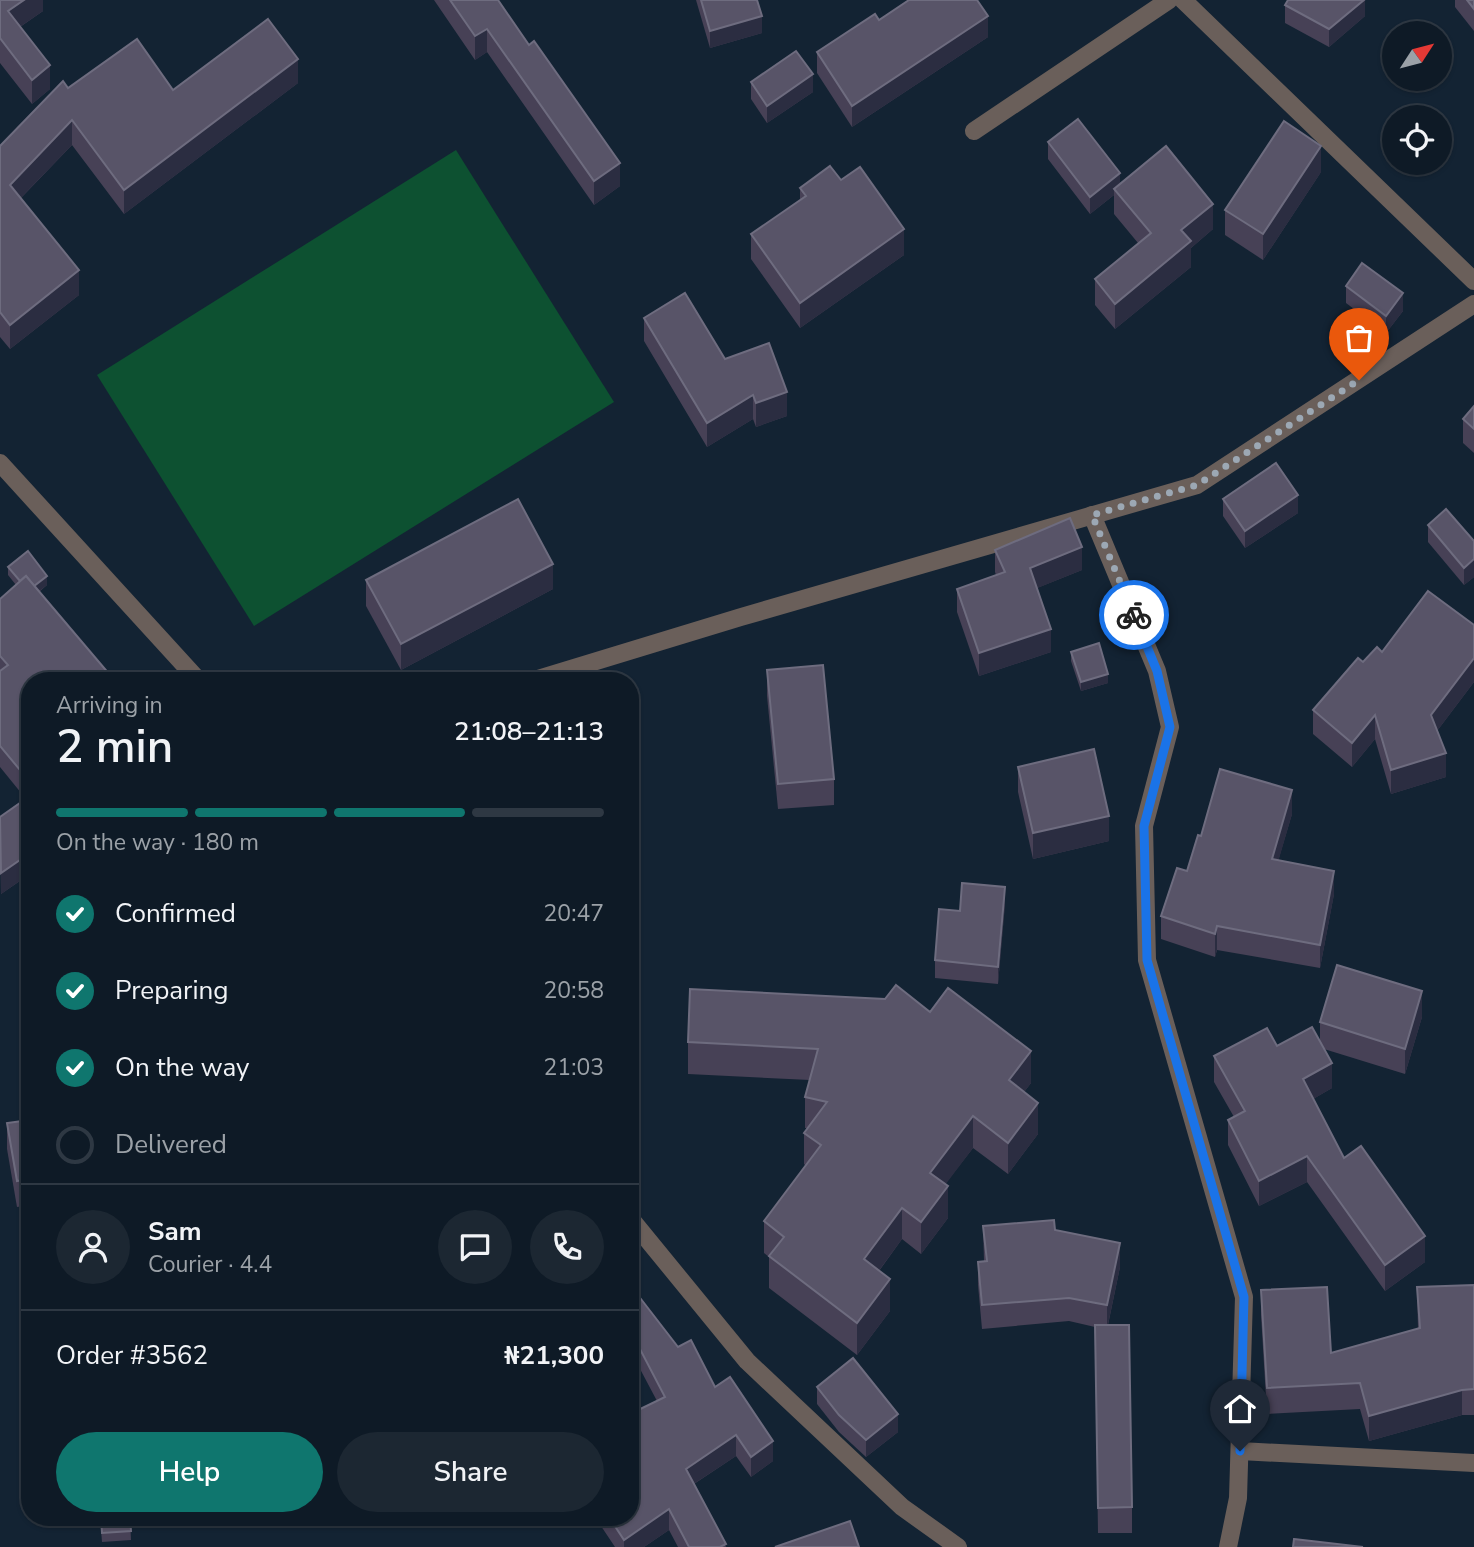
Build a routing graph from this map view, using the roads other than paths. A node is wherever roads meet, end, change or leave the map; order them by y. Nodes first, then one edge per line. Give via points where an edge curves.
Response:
1 (1169, 0) edge
2 (1182, 0) edge
3 (974, 131) dead end
4 (1474, 281) edge
5 (1474, 304) edge
6 (0, 463) edge
7 (1092, 515) junction
8 (191, 672) edge
9 (561, 672) edge
10 (639, 1229) edge
11 (1240, 1451) junction
12 (1474, 1463) edge
13 (958, 1547) edge
14 (1228, 1547) edge

1 - 3 street
2 - 4 street
5 - 7 street via 1197,485
6 - 8 street
7 - 9 street
7 - 11 street via 1157,671 1170,727 1144,826 1147,960 1244,1297
10 - 13 street via 747,1361 902,1507
11 - 12 street
11 - 14 street via 1238,1498

